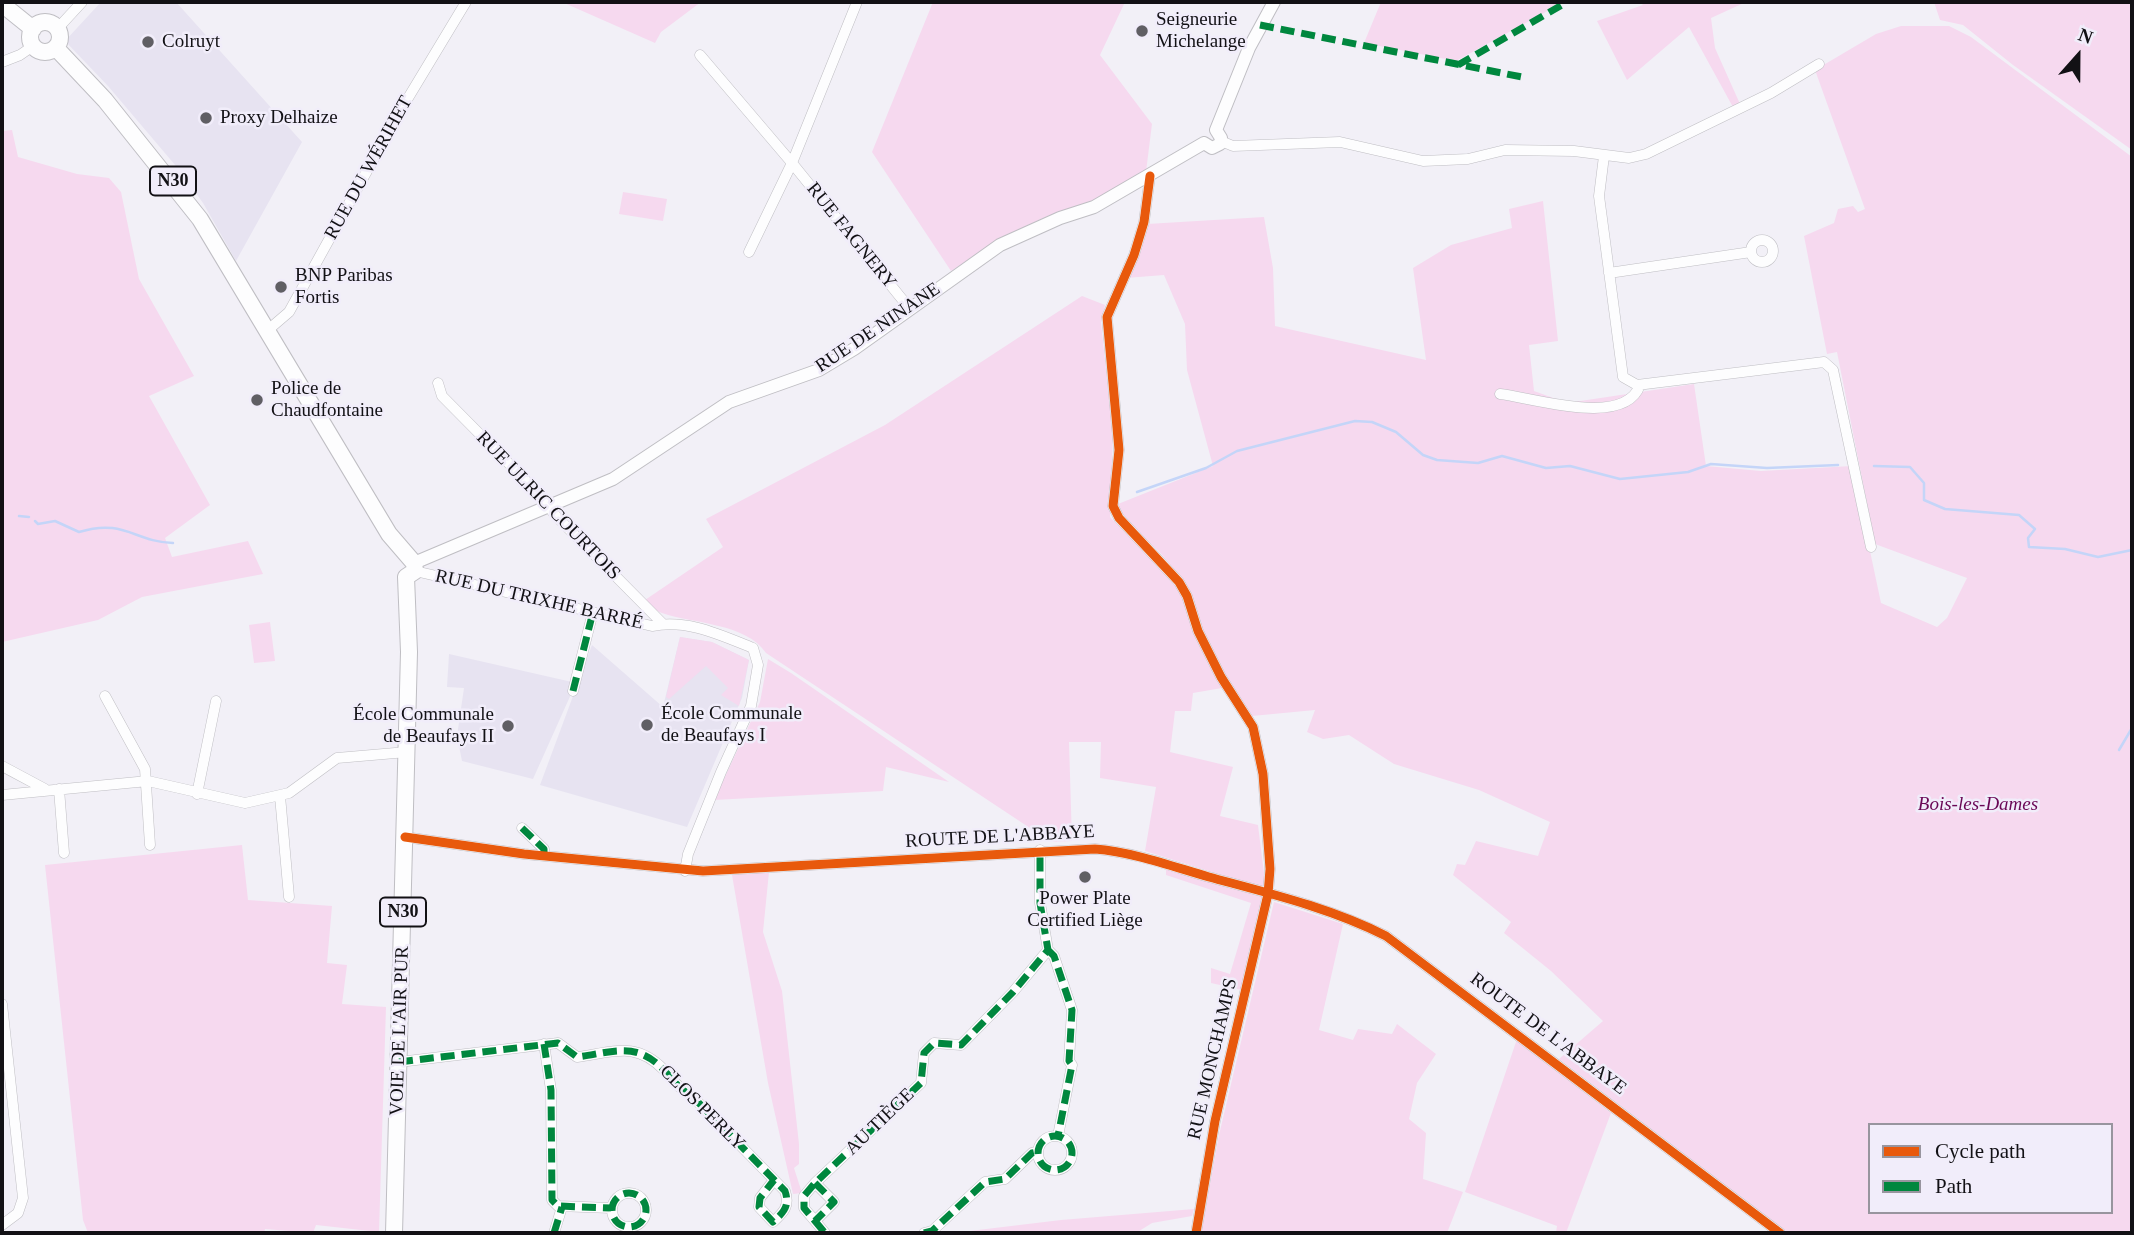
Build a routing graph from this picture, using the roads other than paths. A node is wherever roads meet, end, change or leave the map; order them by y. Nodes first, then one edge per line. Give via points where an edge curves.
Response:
1 (82, 2) edge
2 (466, 2) edge
3 (857, 2) edge
4 (1275, 2) edge
5 (2, 4) edge
6 (33, 29) junction
7 (58, 29) junction
8 (33, 46) junction
9 (56, 48) junction
10 (700, 55) dead end
11 (2, 62) edge
12 (1819, 64) dead end
13 (1219, 135) junction
14 (1604, 156) junction
15 (792, 163) junction
16 (1150, 176) junction
17 (749, 252) dead end
18 (1751, 252) dead end
19 (1609, 272) junction
20 (910, 309) junction
21 (268, 330) junction
22 (438, 383) dead end
23 (1640, 385) junction
24 (1500, 394) dead end
25 (548, 508) junction
26 (1871, 547) dead end
27 (408, 566) junction
28 (593, 612) junction
29 (663, 624) junction
30 (573, 691) dead end
31 (105, 696) dead end
32 (216, 701) dead end
33 (407, 752) junction
34 (2, 766) edge
35 (148, 781) junction
36 (46, 789) junction
37 (59, 789) junction
38 (197, 794) junction
39 (2, 795) edge
40 (280, 796) junction
41 (522, 828) dead end
42 (405, 837) junction
43 (150, 845) dead end
44 (1040, 850) junction
45 (64, 853) dead end
46 (544, 856) junction
47 (685, 871) junction
48 (1268, 894) junction
49 (289, 897) dead end
50 (1048, 950) junction
51 (2, 1004) edge
52 (544, 1044) junction
53 (399, 1062) junction
54 (1058, 1136) junction
55 (1037, 1152) junction
56 (774, 1180) dead end
57 (816, 1183) junction
58 (562, 1207) junction
59 (611, 1208) dead end
60 (815, 1221) junction
61 (2, 1225) edge
62 (394, 1233) edge
63 (554, 1233) edge
64 (825, 1233) edge
65 (924, 1233) edge
66 (1196, 1233) edge
67 (1780, 1233) edge

1 - 7 street
2 - 21 street, RUE DU WÉRIHET via 289,312
3 - 15 street, RUE FAGNERY
4 - 13 street via 1249,48
5 - 6 main road
6 - 7 main road via 45,22
6 - 8 main road
7 - 9 main road
8 - 9 main road via 44,52
8 - 11 street
9 - 21 main road, N30 via 176,185
10 - 15 street, RUE FAGNERY
12 - 14 street via 1771,93 1646,154
13 - 14 street via 1233,146 1340,142 1423,160 1468,159 1505,150 1574,150
13 - 16 street, RUE DE NINANE via 1215,148 1204,143
14 - 19 street via 1599,196
15 - 17 street, RUE FAGNERY
15 - 20 street, RUE FAGNERY
16 - 20 street, RUE DE NINANE via 1094,207 1000,245
16 - 48 street, RUE MONCHAMPS via 1140,239 1107,317 1119,450 1113,506 1179,582 1226,688 1253,727 1263,774
18 - 19 street
19 - 23 street via 1623,377
20 - 25 street, RUE DE NINANE via 819,370 729,402 621,475
21 - 27 main road, N30
22 - 25 street, RUE ULRIC COURTOIS via 442,396
23 - 24 street via 1635,397 1625,404 1560,406
23 - 26 street via 1824,362 1833,370
25 - 27 street, RUE DE NINANE
25 - 29 street, RUE ULRIC COURTOIS
27 - 28 street, RUE DU TRIXHE BARRÉ
27 - 33 main road, VOIE DE L'AIR PUR / N30
28 - 29 street, RUE DU TRIXHE BARRÉ via 652,626
28 - 30 street
29 - 47 street, RUE DU TRIXHE BARRÉ via 711,631 753,648 758,659 751,706 711,796
31 - 35 street
32 - 38 street
33 - 40 street via 337,758
33 - 42 main road, VOIE DE L'AIR PUR / N30
34 - 36 street
35 - 37 street
35 - 38 street
35 - 43 street
36 - 37 street
36 - 39 street
37 - 45 street
38 - 40 street via 244,803
40 - 49 street
41 - 46 street via 544,849
42 - 46 street, ROUTE DE L'ABBAYE
42 - 53 main road, VOIE DE L'AIR PUR / N30
44 - 47 street, ROUTE DE L'ABBAYE
44 - 48 street, ROUTE DE L'ABBAYE via 1112,850
44 - 50 street via 1040,903
46 - 47 street, ROUTE DE L'ABBAYE
48 - 66 street, RUE MONCHAMPS via 1215,1121
48 - 67 street, ROUTE DE L'ABBAYE via 1353,920 1386,936
50 - 54 street via 1072,1010 1072,1065
50 - 57 street, AU TIÈGE via 961,1045 934,1043 924,1053 921,1083
51 - 61 street via 23,1198 18,1213
52 - 53 street, CLOS PERLY
52 - 56 street, CLOS PERLY via 558,1043 578,1056 633,1049 650,1055
52 - 58 street via 551,1090 552,1200
53 - 62 main road, VOIE DE L'AIR PUR / N30
54 - 55 street via 1044,1139
54 - 55 street via 1071,1145 1073,1153 1066,1168 1043,1166
55 - 65 street via 1005,1179 985,1182 932,1231
57 - 60 street, AU TIÈGE via 804,1196 804,1208
57 - 60 street via 834,1202
58 - 59 street
58 - 63 street
60 - 64 street, AU TIÈGE

